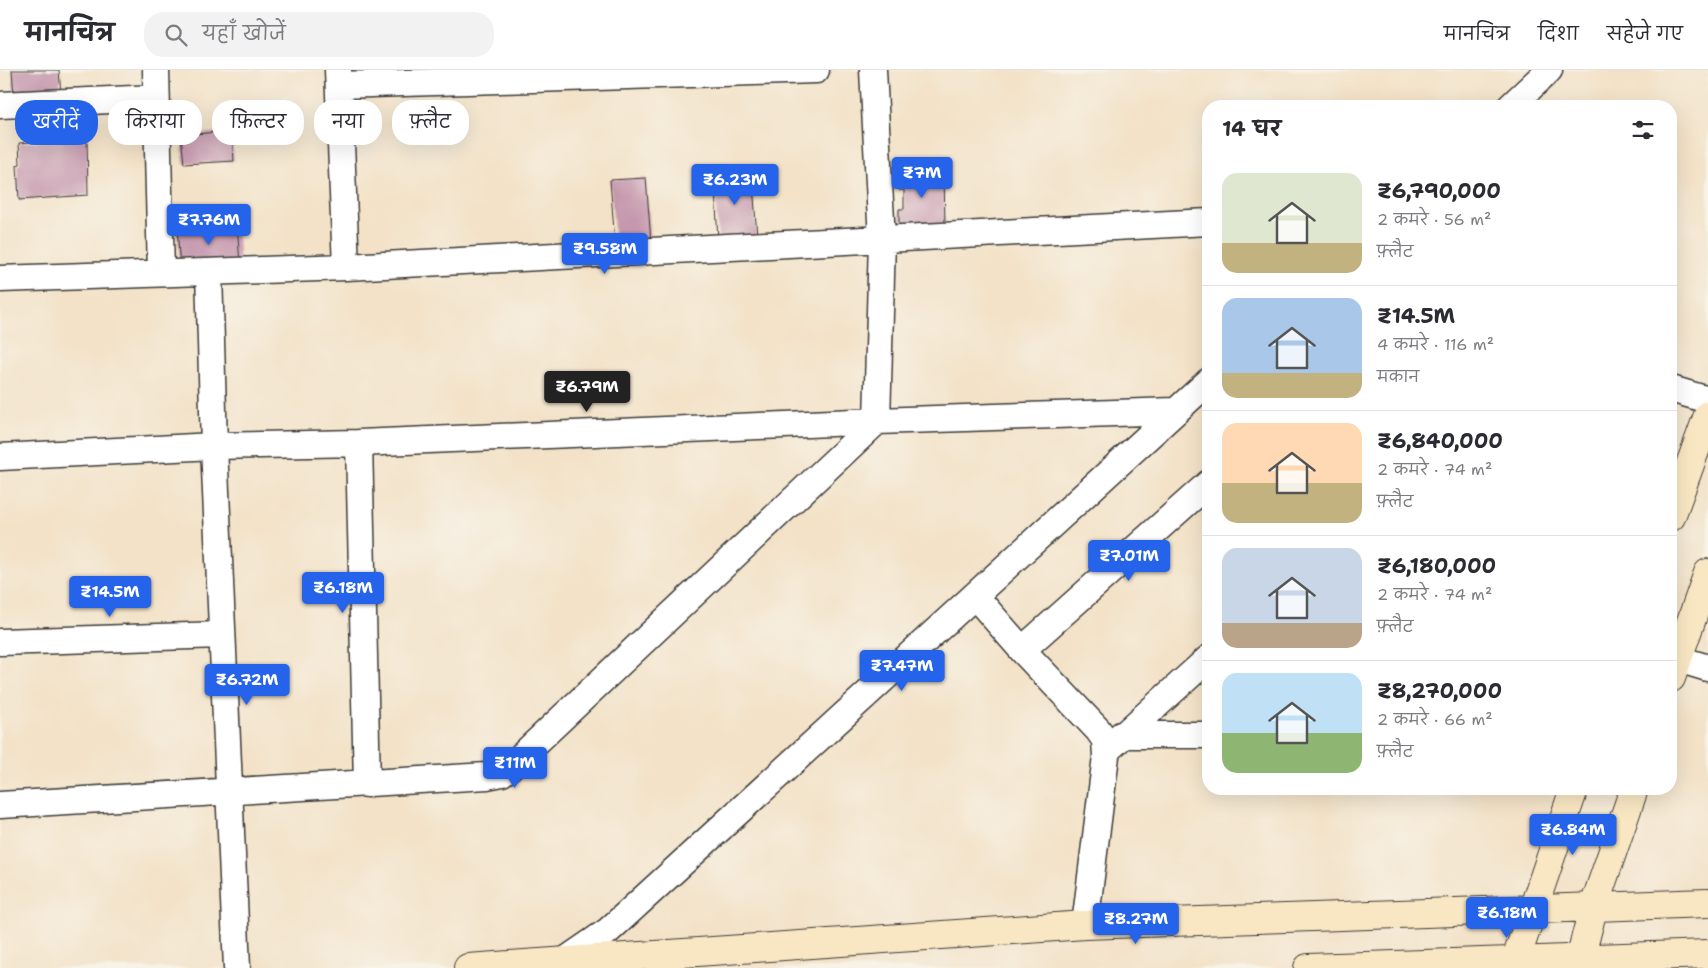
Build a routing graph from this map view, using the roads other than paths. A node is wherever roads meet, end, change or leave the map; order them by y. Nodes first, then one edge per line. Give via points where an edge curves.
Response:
1 (156, 70) edge
2 (816, 70) edge
3 (873, 70) edge
4 (1549, 70) edge
5 (741, 71) edge
6 (502, 74) edge
7 (339, 77) edge
8 (156, 98) junction
9 (1517, 100) edge
10 (0, 105) edge
11 (1202, 222) edge
12 (882, 240) junction
13 (346, 267) junction
14 (209, 272) junction
15 (161, 273) junction
16 (0, 279) edge
17 (1202, 387) edge
18 (1677, 391) edge
19 (1708, 400) edge
20 (1175, 411) junction
21 (1708, 415) edge
22 (877, 421) junction
23 (359, 443) junction
24 (214, 446) junction
25 (0, 457) edge
26 (1202, 489) edge
27 (1677, 500) edge
28 (1708, 573) edge
29 (976, 597) junction
30 (222, 635) junction
31 (0, 642) edge
32 (1022, 650) junction
33 (1677, 660) edge
34 (1202, 664) edge
35 (1677, 668) edge
36 (1708, 668) edge
37 (1202, 736) edge
38 (1114, 743) junction
39 (368, 784) junction
40 (231, 792) junction
41 (1572, 795) edge
42 (1632, 795) edge
43 (0, 805) edge
44 (1708, 904) edge
45 (1531, 908) junction
46 (1593, 909) junction
47 (1086, 925) junction
48 (1708, 954) edge
49 (1580, 959) junction
50 (1516, 960) junction
51 (560, 965) edge
52 (1440, 965) edge
53 (237, 968) edge
54 (468, 968) edge
55 (1308, 968) edge

1 - 8 street
2 - 5 street
3 - 12 street
4 - 9 street
5 - 6 street
6 - 7 street
7 - 13 street
8 - 10 street
8 - 15 street
11 - 12 street
12 - 13 street
12 - 22 street
13 - 14 street
14 - 15 street
14 - 24 street
15 - 16 street
17 - 20 street
18 - 19 street
20 - 22 street
20 - 29 street
21 - 27 main road
22 - 23 street
22 - 39 street via 502,773
23 - 24 street
23 - 39 street
24 - 25 street
24 - 30 street
26 - 32 street
28 - 33 main road
29 - 32 street
29 - 51 street via 608,931
30 - 31 street
30 - 40 street
32 - 38 street via 1105,740
34 - 38 street
35 - 36 street
37 - 38 street
38 - 47 street
39 - 40 street
40 - 43 street
40 - 53 street
41 - 45 main road
42 - 46 main road
44 - 46 main road
45 - 46 main road
45 - 47 main road via 1343,918
45 - 50 main road
46 - 49 main road
47 - 51 main road
48 - 49 main road
49 - 50 main road
50 - 52 main road
51 - 54 main road
52 - 55 main road

